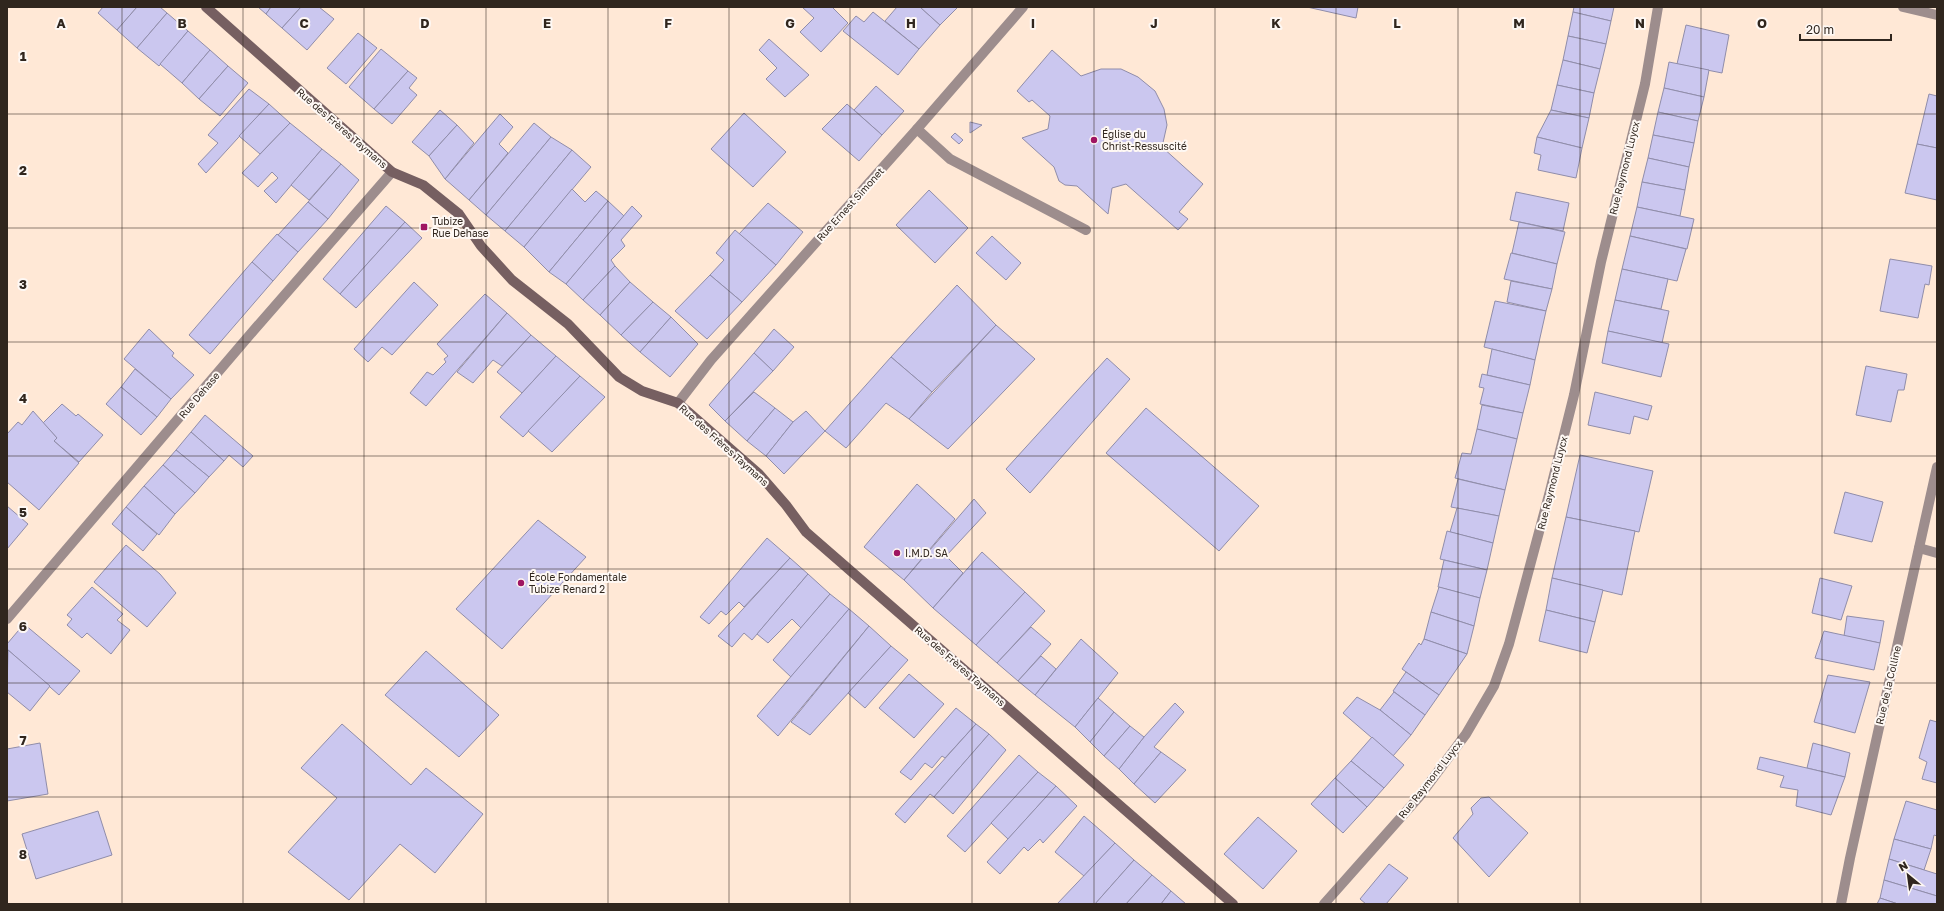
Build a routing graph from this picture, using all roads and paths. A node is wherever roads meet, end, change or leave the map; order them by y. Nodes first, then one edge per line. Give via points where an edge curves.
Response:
1 (206, 7) edge
2 (1023, 7) edge
3 (1658, 7) edge
4 (1904, 7) edge
5 (1937, 14) edge
6 (917, 129) junction
7 (392, 172) junction
8 (1086, 230) dead end
9 (678, 403) junction
10 (1937, 467) edge
11 (1918, 548) junction
12 (1937, 553) edge
13 (7, 619) edge
14 (1233, 904) edge
15 (1324, 904) edge
16 (1841, 904) edge

1 - 7 street, Rue des Frères Taymans
2 - 6 street, Rue Ernest Simonet
3 - 15 street, Rue Raymond Luycx via 1645,84 1601,262 1574,395 1513,628 1494,686 1466,734 1419,797
4 - 5 street
6 - 8 street via 950,159
6 - 9 street, Rue Ernest Simonet via 710,360
7 - 9 street, Rue des Frères Taymans via 423,185 459,214 481,246 512,280 568,324 619,377 642,391
7 - 13 street, Rue Dehase
9 - 14 street, Rue des Frères Taymans via 759,474 806,532
10 - 11 street, Rue de la Colline
11 - 12 street
11 - 16 street, Rue de la Colline

